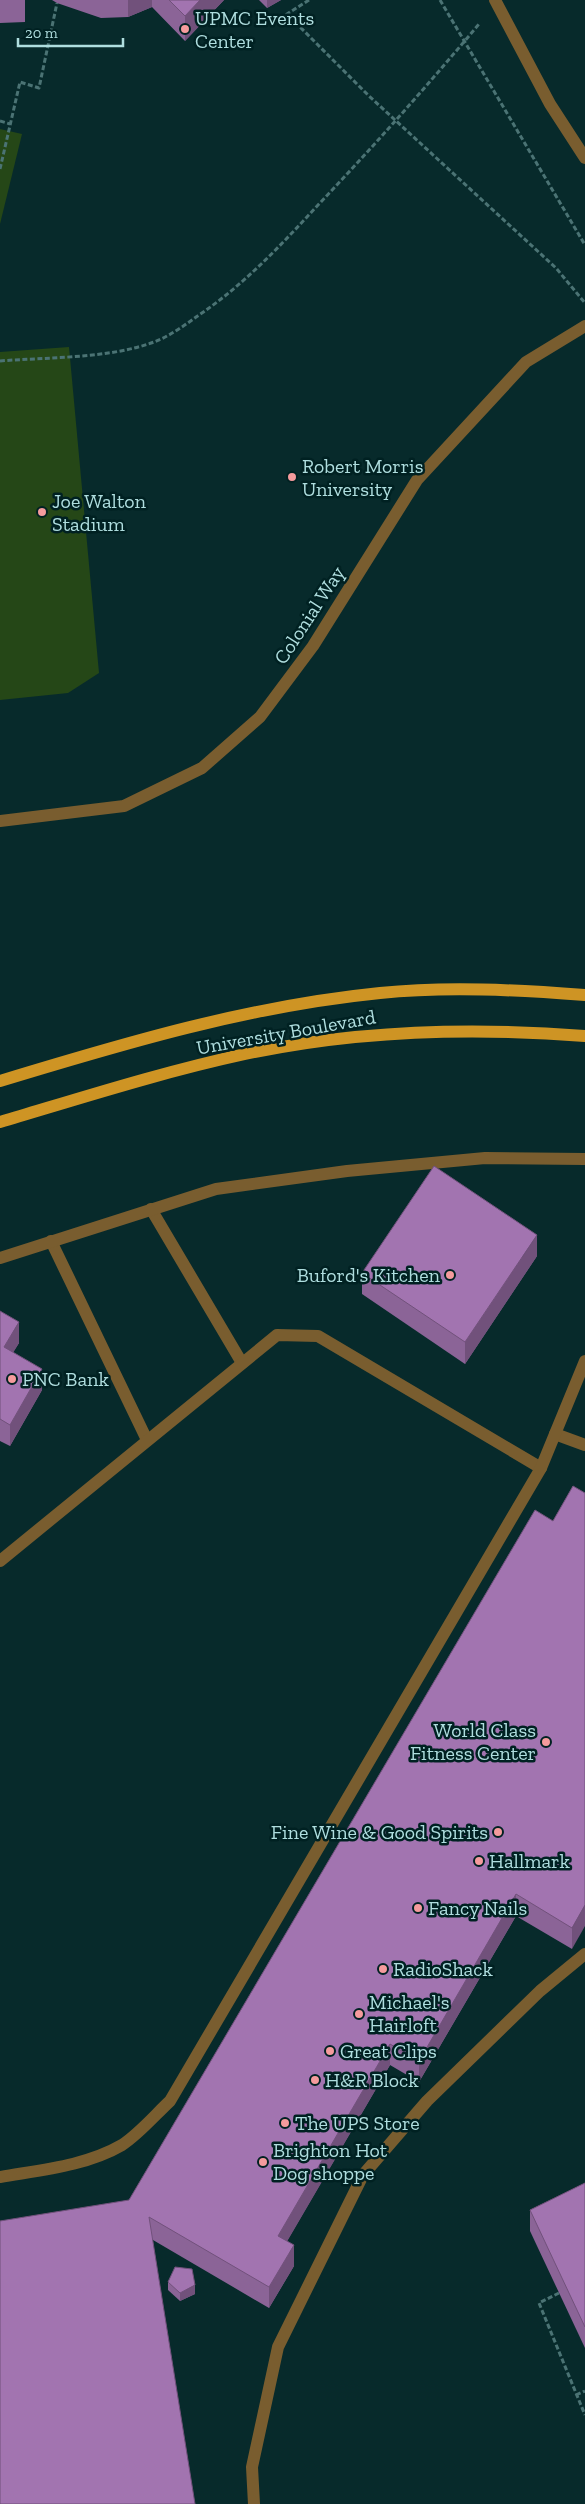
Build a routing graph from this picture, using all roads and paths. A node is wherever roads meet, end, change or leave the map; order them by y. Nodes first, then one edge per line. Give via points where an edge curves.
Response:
1 (309, 0) edge
2 (440, 0) edge
3 (495, 0) edge
4 (57, 3) dead end
5 (480, 23) dead end
6 (463, 43) junction
7 (0, 121) edge
8 (397, 121) junction
9 (10, 124) junction
10 (585, 158) edge
11 (0, 169) edge
12 (585, 245) edge
13 (585, 303) edge
14 (585, 326) edge
15 (0, 361) edge
16 (0, 821) edge
17 (585, 995) edge
18 (585, 1036) edge
19 (0, 1081) edge
20 (0, 1122) edge
21 (585, 1159) edge
22 (151, 1209) junction
23 (52, 1241) junction
24 (0, 1258) edge
25 (585, 1361) edge
26 (242, 1363) junction
27 (555, 1434) junction
28 (147, 1440) junction
29 (585, 1445) edge
30 (541, 1468) junction
31 (0, 1561) edge
32 (585, 1954) edge
33 (0, 2177) edge
34 (559, 2293) edge
35 (585, 2391) edge
36 (576, 2395) junction
37 (585, 2415) edge
38 (254, 2504) edge

1 - 8 path via 288,14
2 - 6 path
3 - 10 lane via 550,104
4 - 9 path via 39,88 20,82
5 - 6 path
6 - 8 path
6 - 12 path
7 - 9 path
8 - 13 path via 556,268
8 - 15 path via 255,272 184,326 154,342 127,349
9 - 11 path
14 - 16 lane, Colonial Way via 526,362 416,480 313,646 260,717 202,768 124,806
17 - 19 main road, University Boulevard via 450,990 381,993 301,1003 156,1034
18 - 20 main road, University Boulevard via 462,1030 389,1033 311,1042 174,1071
21 - 22 lane via 485,1158 347,1171 216,1189
22 - 23 lane
22 - 26 lane
23 - 24 lane
23 - 28 lane
25 - 27 lane
26 - 28 lane
26 - 30 lane via 278,1335 318,1336
27 - 29 lane
27 - 30 lane
28 - 31 lane
30 - 33 lane via 170,2101 123,2144 107,2152 75,2163
32 - 38 lane via 540,1991 427,2101 362,2175 278,2348 252,2467
34 - 36 path via 539,2303
35 - 36 path
36 - 37 path

